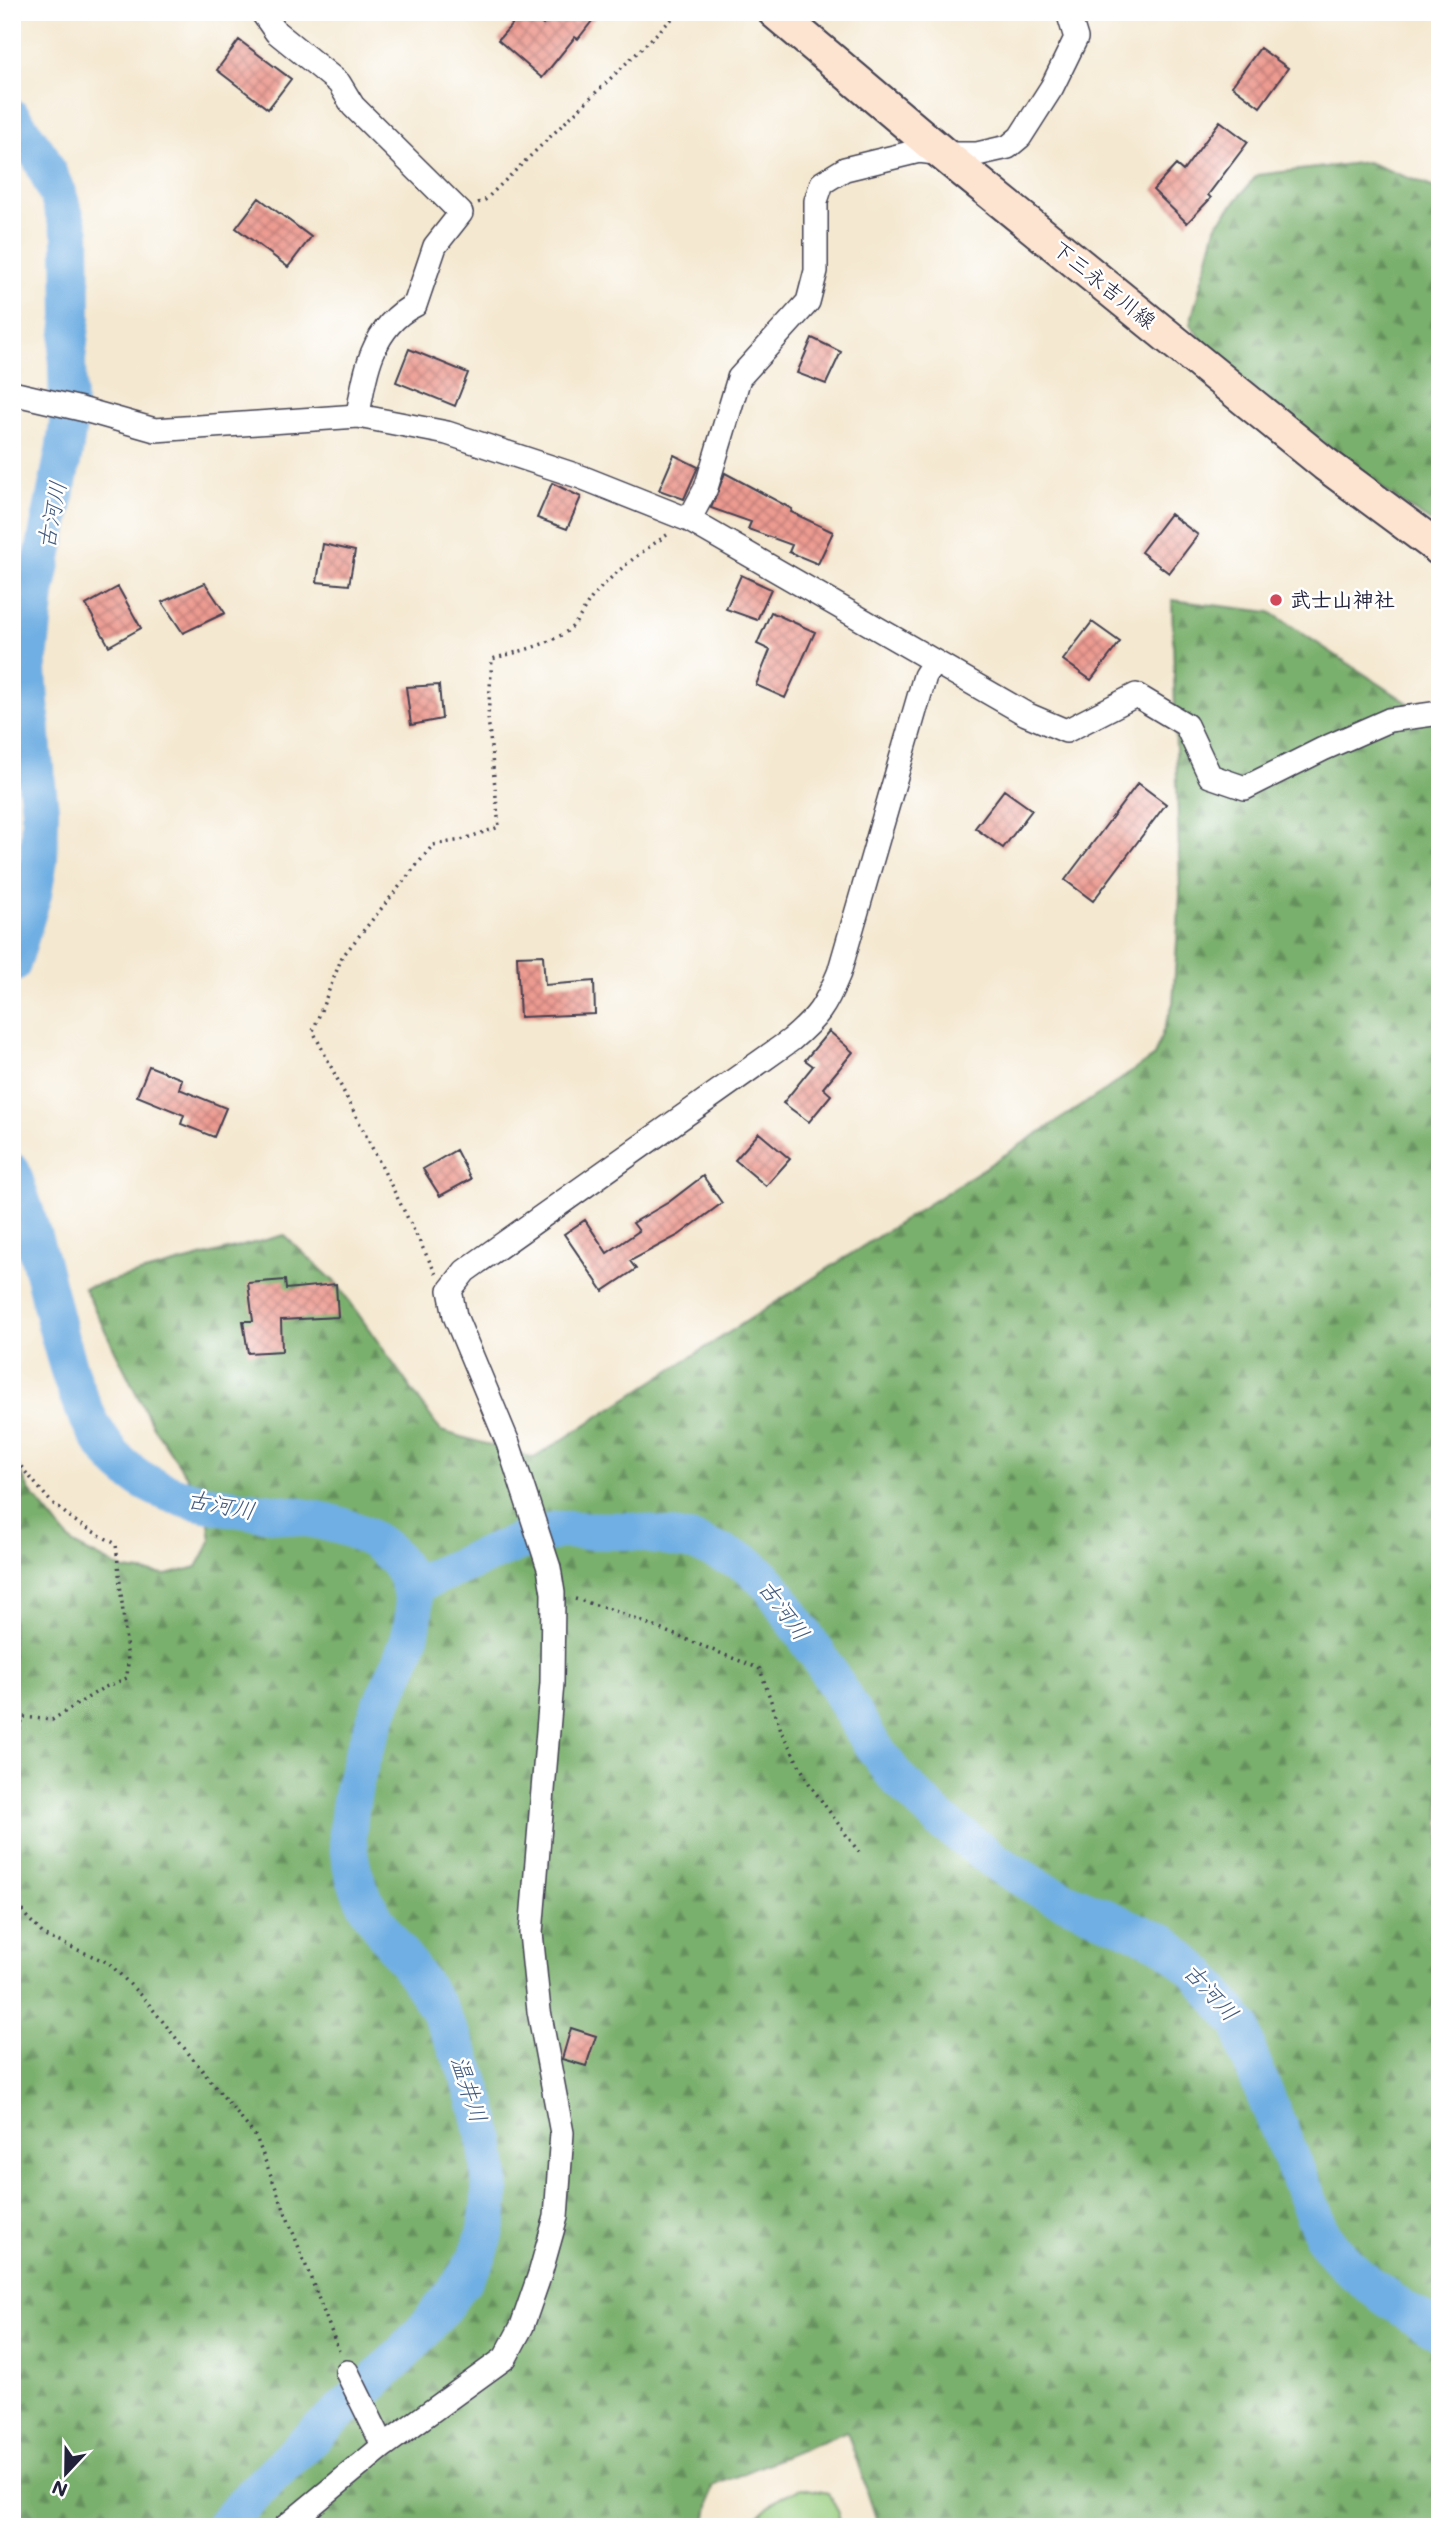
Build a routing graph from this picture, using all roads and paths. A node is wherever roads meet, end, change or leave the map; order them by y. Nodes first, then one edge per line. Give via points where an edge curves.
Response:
1 (262, 12) edge
2 (678, 12) edge
3 (775, 12) edge
4 (1068, 12) edge
5 (943, 155) junction
6 (461, 213) junction
7 (23, 396) edge
8 (358, 416) junction
9 (689, 520) junction
10 (1440, 549) edge
11 (934, 662) junction
12 (1440, 713) edge
13 (450, 1290) junction
14 (12, 1456) edge
15 (553, 1593) junction
16 (12, 1754) edge
17 (861, 1854) dead end
18 (12, 1892) edge
19 (347, 2372) joint
20 (381, 2443) junction
21 (285, 2527) edge

1 - 6 street via 276,32 339,83 353,106
2 - 6 path via 485,200
3 - 5 main road, 下三永吉川線
4 - 5 street via 1076,38 1020,137 1008,147
5 - 9 street via 919,151 845,169 822,183 816,201 816,271 808,302 739,379 706,488
5 - 10 main road, 下三永吉川線 via 1325,464
6 - 8 street via 435,246 415,306 401,312 382,335 365,368
7 - 8 street via 155,430
8 - 9 street via 447,433 581,477
9 - 11 street
9 - 13 path via 631,559 593,595 581,618 565,633 492,659 488,717 499,827 433,845 342,957 313,1031 438,1278
11 - 12 street via 1066,731 1136,695 1186,725 1210,776 1245,788 1389,720
11 - 13 street via 925,676 839,974 816,1018 465,1271
13 - 15 street via 455,1315 508,1443
14 - 16 path via 51,1502 116,1544 128,1662 127,1678 52,1720 23,1717
15 - 17 path via 610,1609 760,1670 782,1734 810,1785
15 - 20 street via 552,1683 531,1933 539,2011 562,2133 556,2217 522,2326 505,2358
18 - 19 path via 45,1936 109,1963 147,2002 256,2137
19 - 20 street
20 - 21 street

